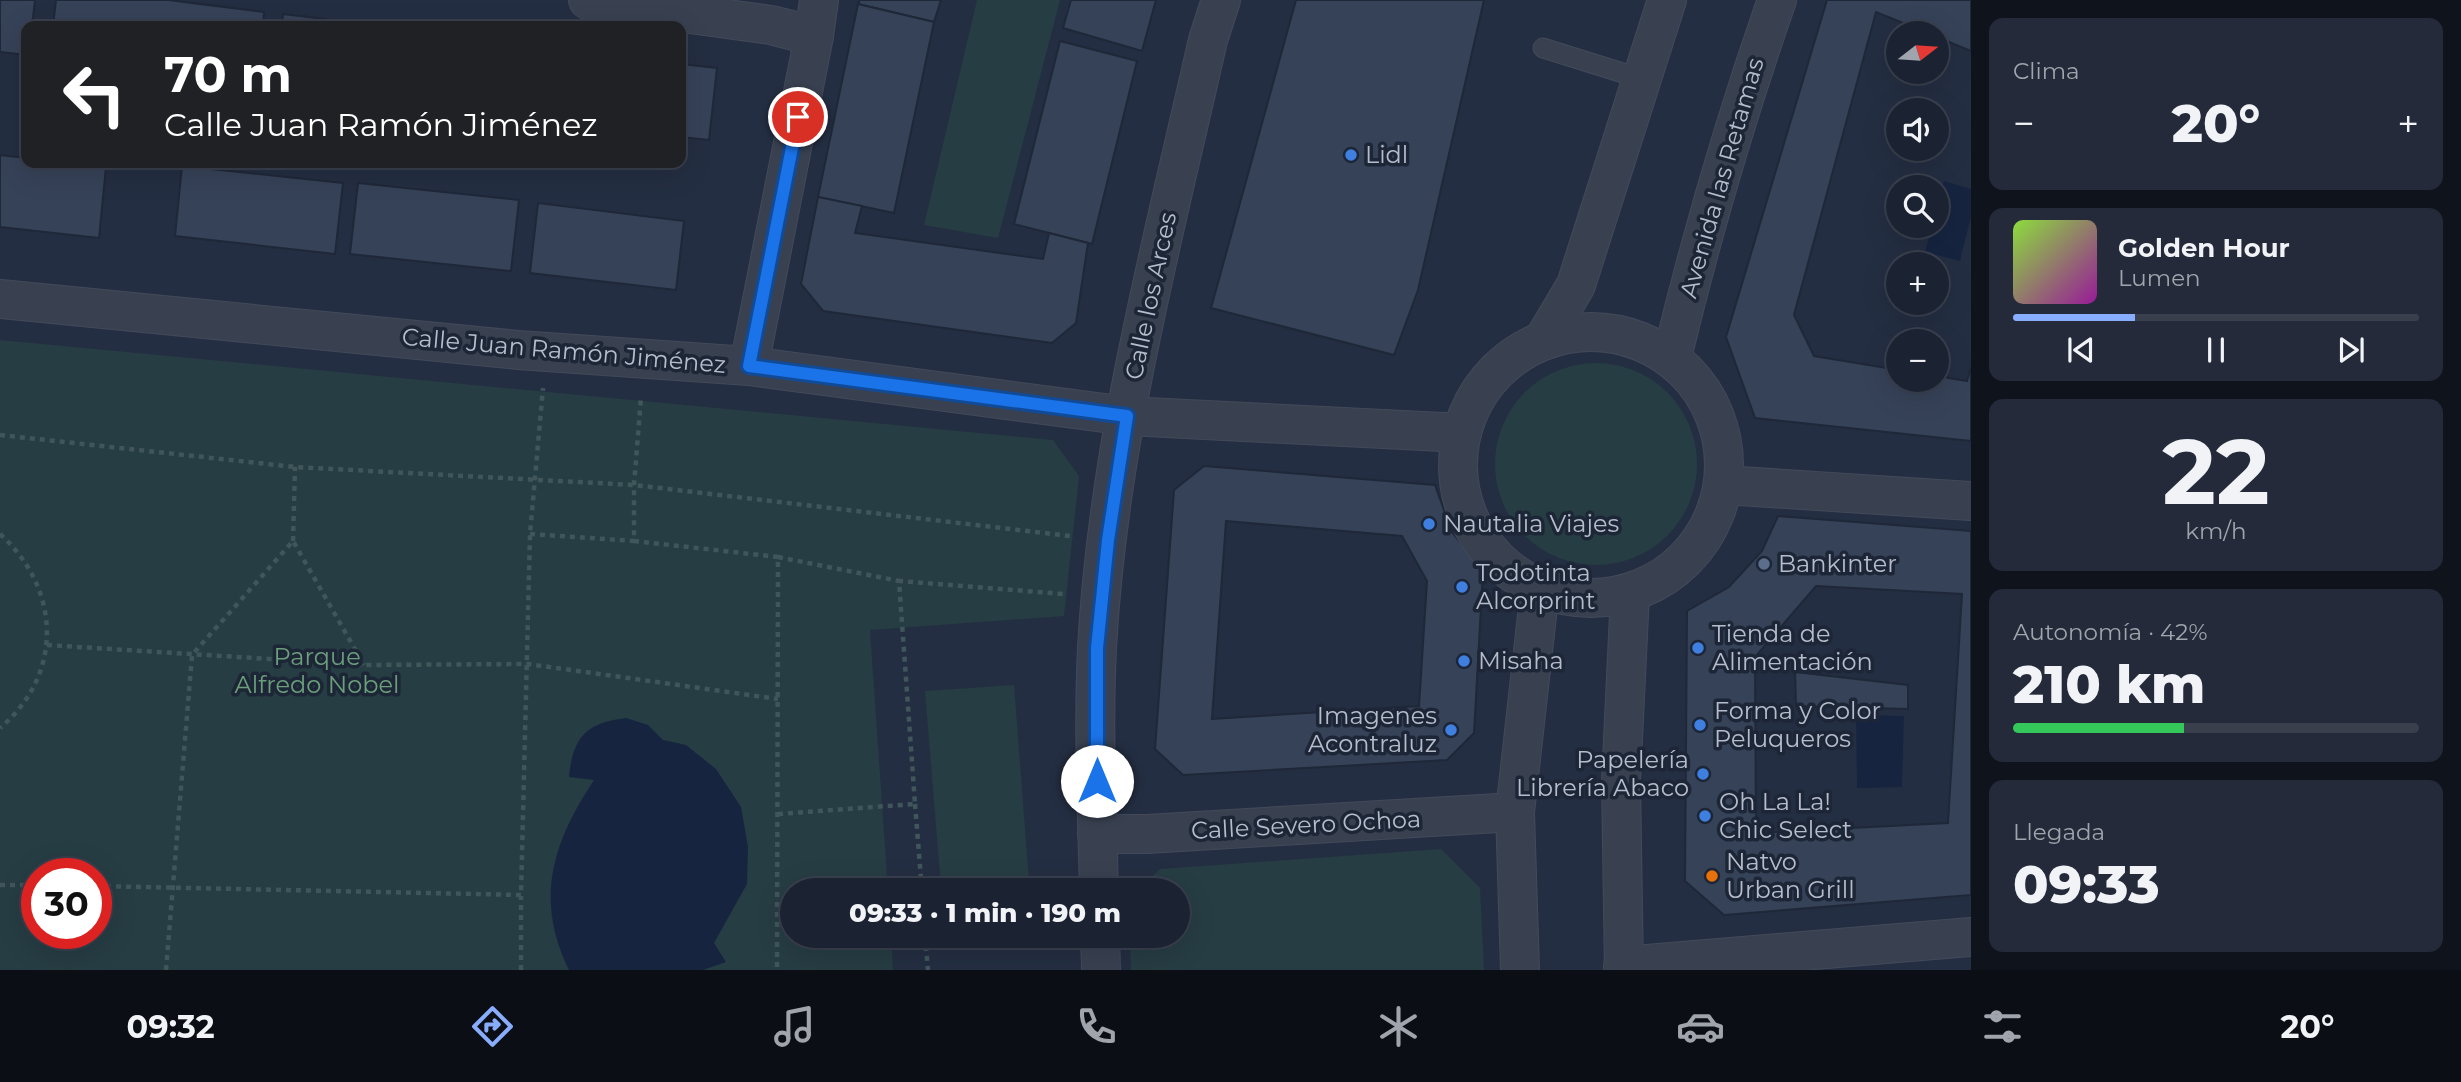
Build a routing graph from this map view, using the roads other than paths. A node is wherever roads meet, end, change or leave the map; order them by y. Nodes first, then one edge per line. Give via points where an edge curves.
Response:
1 (588, 0) edge
2 (1221, 0) edge
3 (1667, 0) edge
4 (1777, 0) edge
5 (816, 18) edge
6 (1543, 48) dead end
7 (1642, 79) junction
8 (0, 299) edge
9 (1544, 339) junction
10 (1672, 358) junction
11 (749, 366) junction
12 (1127, 416) junction
13 (1462, 433) junction
14 (1724, 485) junction
15 (1971, 501) edge
16 (1541, 589) junction
17 (1630, 594) junction
18 (1515, 812) junction
19 (1097, 834) junction
20 (1099, 878) edge
21 (1971, 937) edge
22 (1100, 948) edge
23 (1624, 968) edge
24 (1101, 970) edge
25 (1520, 970) edge

1 - 5 street via 771,25
2 - 12 street, Calle los Arces via 1143,325
3 - 7 street
4 - 10 street, Avenida las Retamas via 1693,272
5 - 11 street
6 - 7 lane
7 - 9 street via 1576,285
8 - 11 street, Calle Juan Ramón Jiménez via 518,350
9 - 10 street via 1588,330 1633,336
9 - 13 street via 1511,356 1484,382
10 - 14 street via 1698,383 1716,414 1725,449
11 - 12 street, Calle Juan Ramón Jiménez
12 - 13 street, Calle Juan Ramón Jiménez
12 - 19 street, Calle los Arces via 1097,648
13 - 16 street via 1460,494 1476,534 1504,567
14 - 15 street
14 - 17 street via 1713,522 1693,553 1664,578
16 - 17 street via 1570,598
16 - 18 street
17 - 23 street via 1620,780
18 - 19 street, Calle Severo Ochoa
18 - 25 street
19 - 20 street, Calle los Arces
21 - 23 street
22 - 24 street

